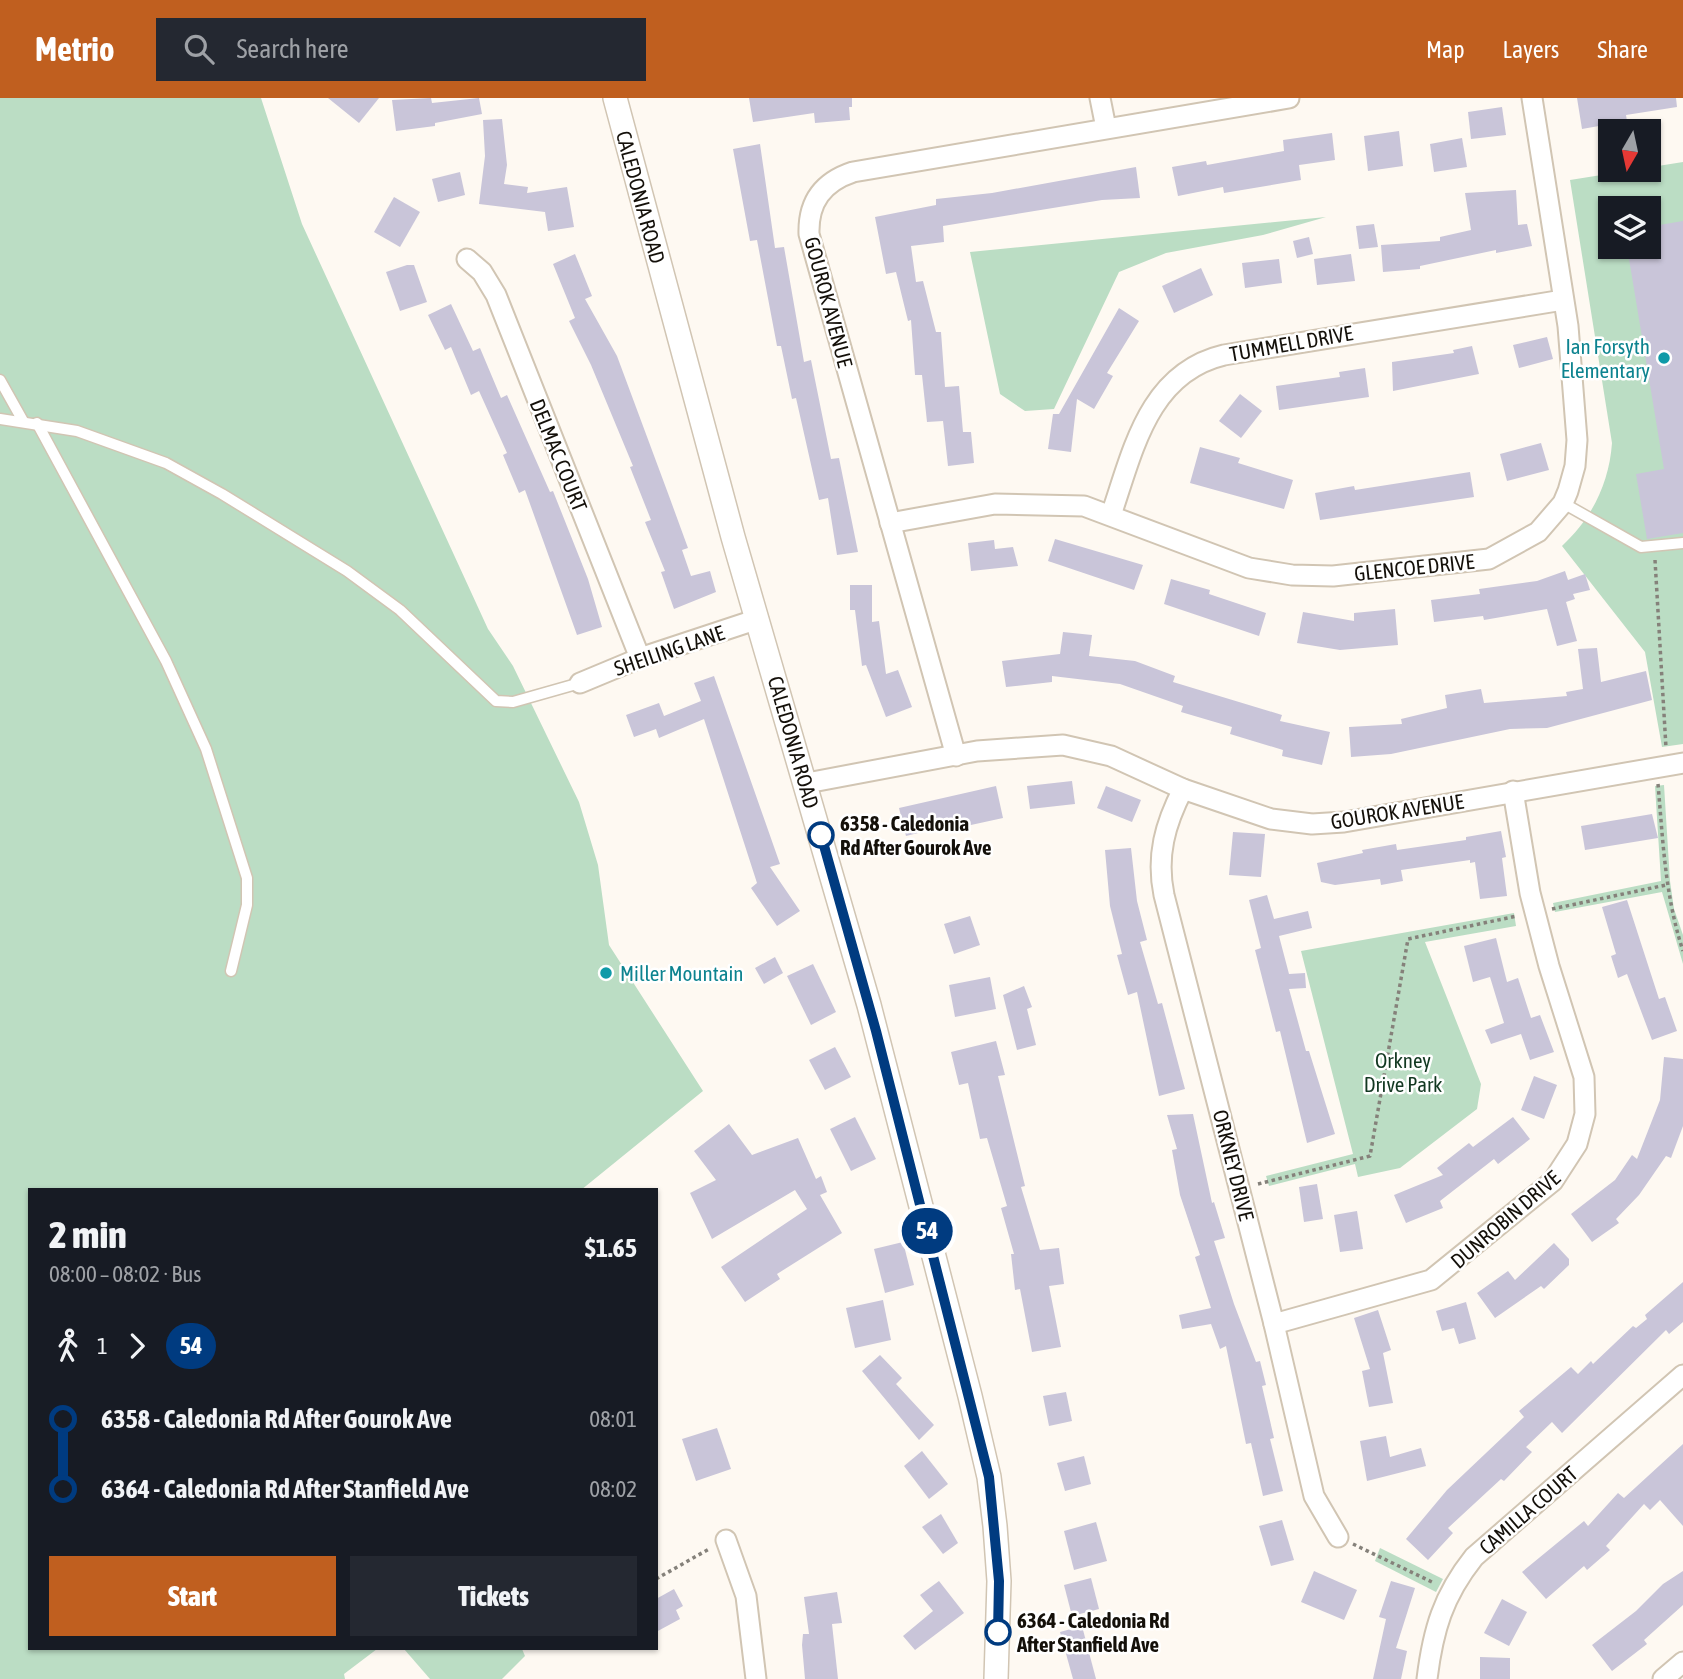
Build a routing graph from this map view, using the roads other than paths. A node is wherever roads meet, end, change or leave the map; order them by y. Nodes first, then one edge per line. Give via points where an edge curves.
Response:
1 (615, 98) edge
2 (1100, 98) edge
3 (1289, 98) edge
4 (1532, 98) edge
5 (1106, 128) junction
6 (467, 259) dead end
7 (1563, 300) junction
8 (0, 380) edge
9 (0, 419) edge
10 (23, 421) junction
11 (37, 423) junction
12 (1563, 503) junction
13 (1111, 515) junction
14 (890, 523) junction
15 (1683, 543) edge
16 (758, 619) junction
17 (640, 658) junction
18 (580, 683) joint
19 (956, 756) junction
20 (1683, 763) edge
21 (807, 783) junction
22 (1183, 789) junction
23 (1513, 791) junction
24 (231, 971) dead end
25 (1274, 1324) junction
26 (1683, 1375) edge
27 (1338, 1537) road end
28 (726, 1540) road end
29 (1683, 1662) edge
30 (756, 1679) edge
31 (996, 1679) edge
32 (1427, 1679) edge
33 (1663, 1679) edge

1 - 16 street, CALEDONIA ROAD
2 - 5 street
3 - 5 street, GOUROK AVENUE
4 - 7 street, GLENCOE DRIVE
5 - 14 street, GOUROK AVENUE via 853,172 818,194 809,234
6 - 17 street, DELMAC COURT via 482,272 496,295
7 - 12 street, GLENCOE DRIVE via 1577,440 1575,466
7 - 13 street, TUMMELL DRIVE via 1384,327 1206,361 1168,386 1150,410
8 - 10 lane
9 - 10 lane
10 - 11 lane
11 - 18 lane via 77,431 166,464 222,494 347,571 400,610 496,701 513,702
11 - 24 lane via 166,661 206,749 247,878 247,905
12 - 13 street, GLENCOE DRIVE via 1538,532 1489,559 1333,576 1249,568
12 - 15 lane via 1640,547
13 - 14 street, GLENCOE DRIVE via 1084,506 1016,503
14 - 19 street, GOUROK AVENUE
16 - 17 street, SHEILING LANE
16 - 21 street, CALEDONIA ROAD
17 - 18 street, SHEILING LANE
19 - 21 street, GOUROK AVENUE
19 - 22 street, GOUROK AVENUE via 1008,747 1063,745 1111,756
20 - 23 street, GOUROK AVENUE
21 - 31 street, CALEDONIA ROAD via 869,1005 989,1477 999,1581
22 - 23 street, GOUROK AVENUE via 1271,819 1312,824
22 - 25 street, ORKNEY DRIVE via 1168,818 1161,880
23 - 25 street, DUNROBIN DRIVE via 1535,913 1584,1077 1583,1126 1553,1181 1431,1280
25 - 27 street, ORKNEY DRIVE via 1314,1496
26 - 32 street, CAMILLA COURT via 1474,1557 1449,1590 1434,1634
28 - 30 street via 746,1596
29 - 33 street

